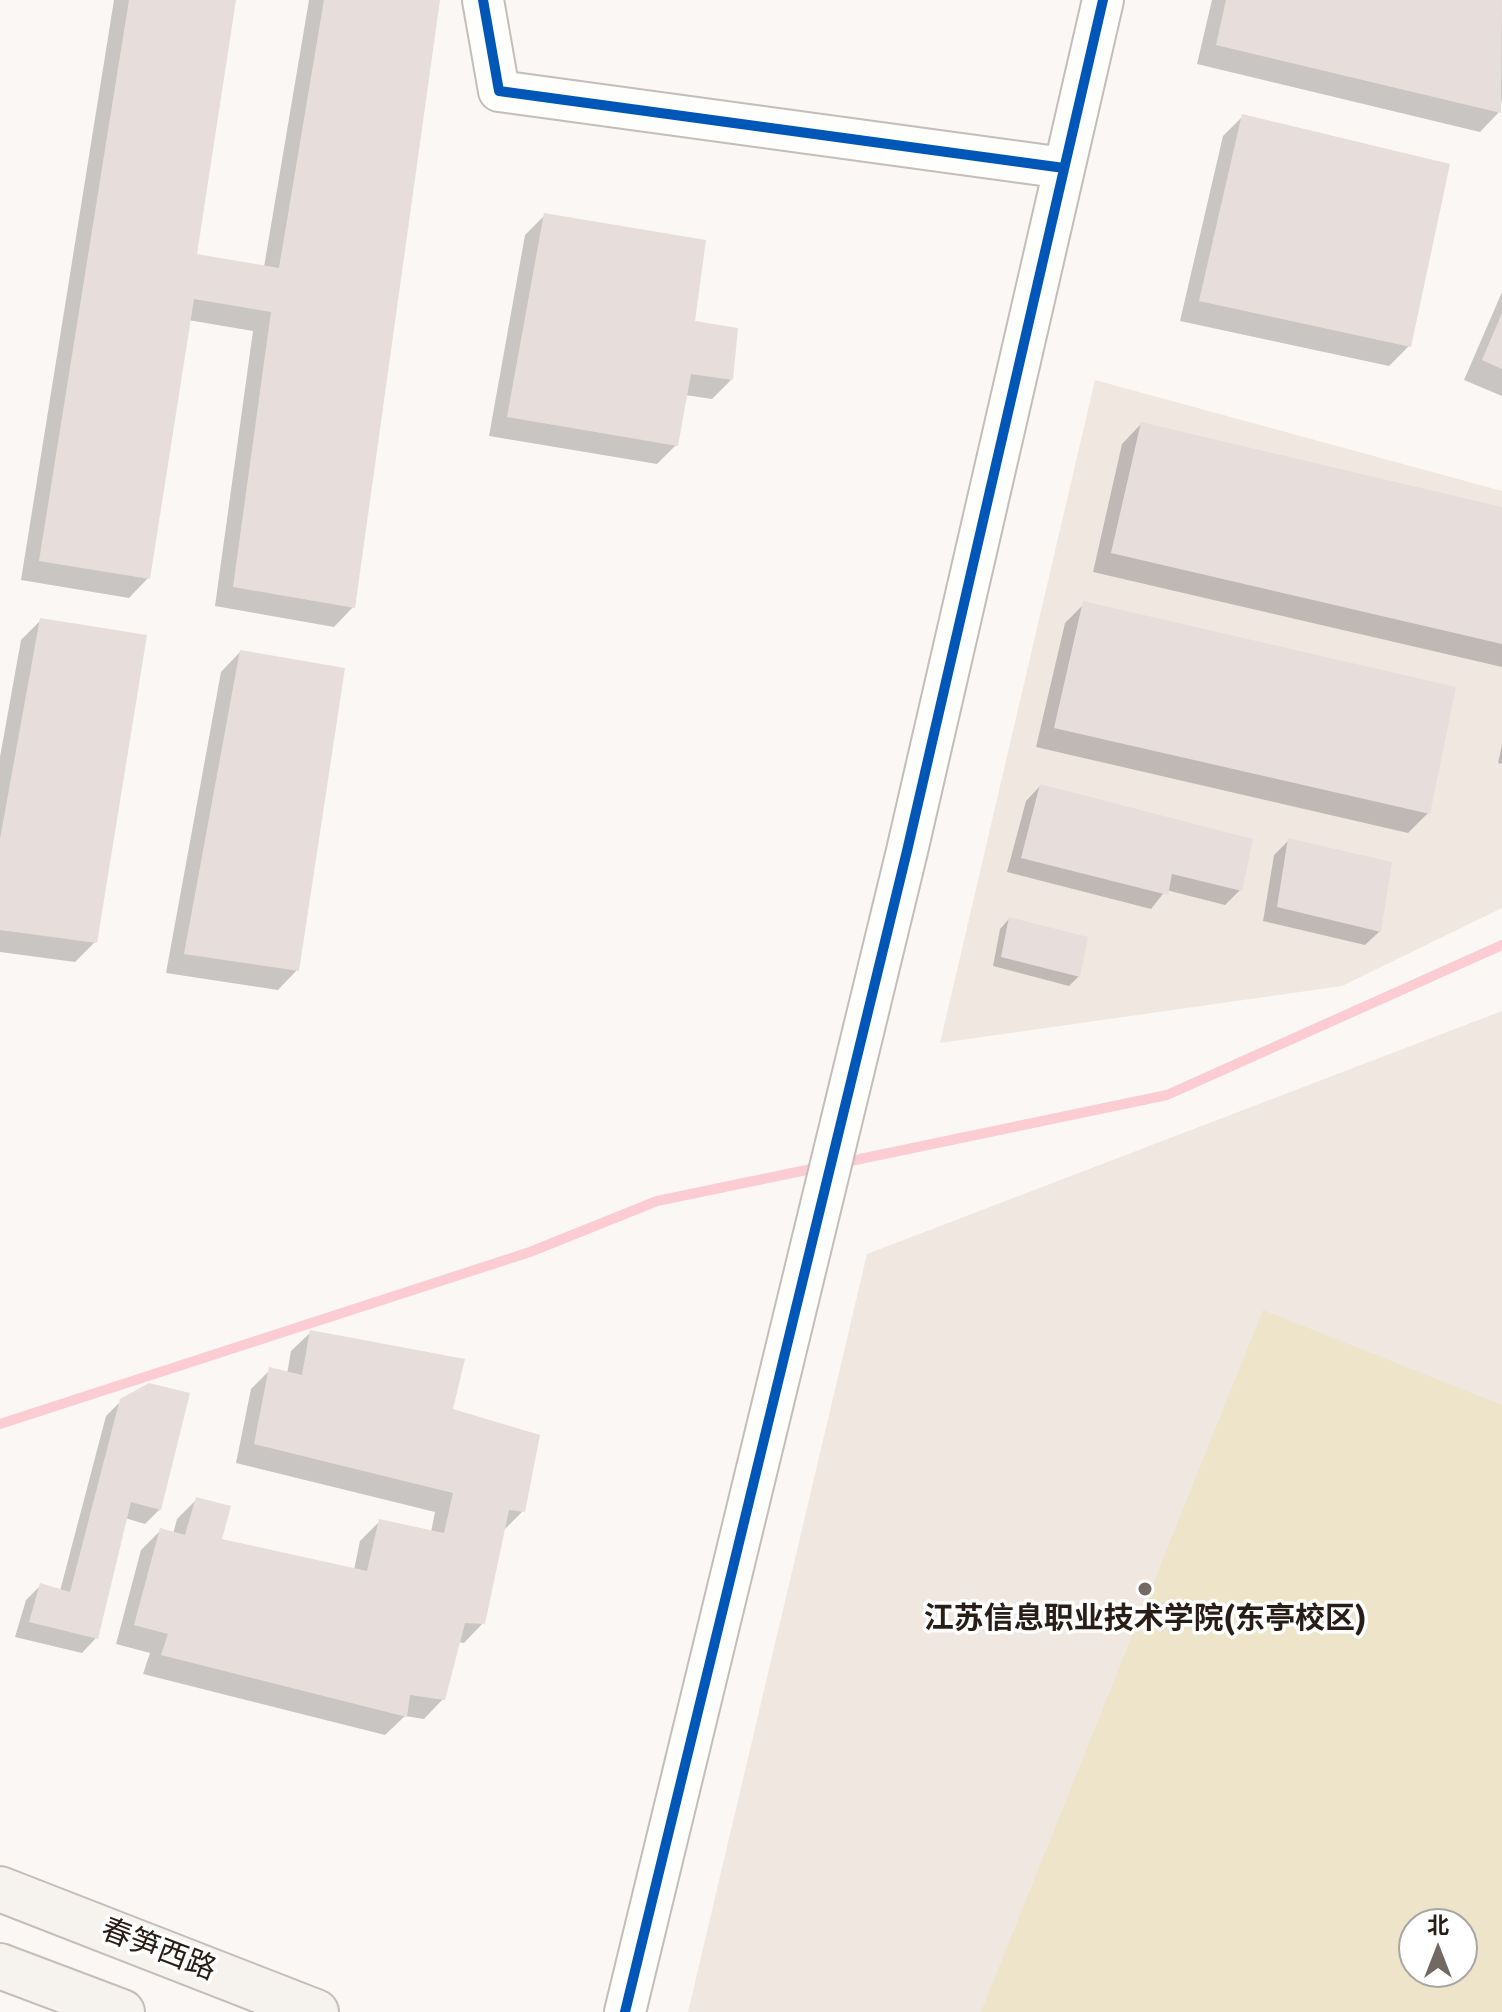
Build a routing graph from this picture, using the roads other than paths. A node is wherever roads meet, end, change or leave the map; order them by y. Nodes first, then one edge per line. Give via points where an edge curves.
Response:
1 (483, 0) edge
2 (1103, 0) edge
3 (1064, 168) junction
4 (0, 1889) edge
5 (0, 1966) edge
6 (122, 2012) edge
7 (316, 2012) edge
8 (625, 2012) edge

1 - 3 street via 499,91
2 - 3 street
3 - 8 street via 903,866
4 - 7 main road, 春笋西路
5 - 6 main road

